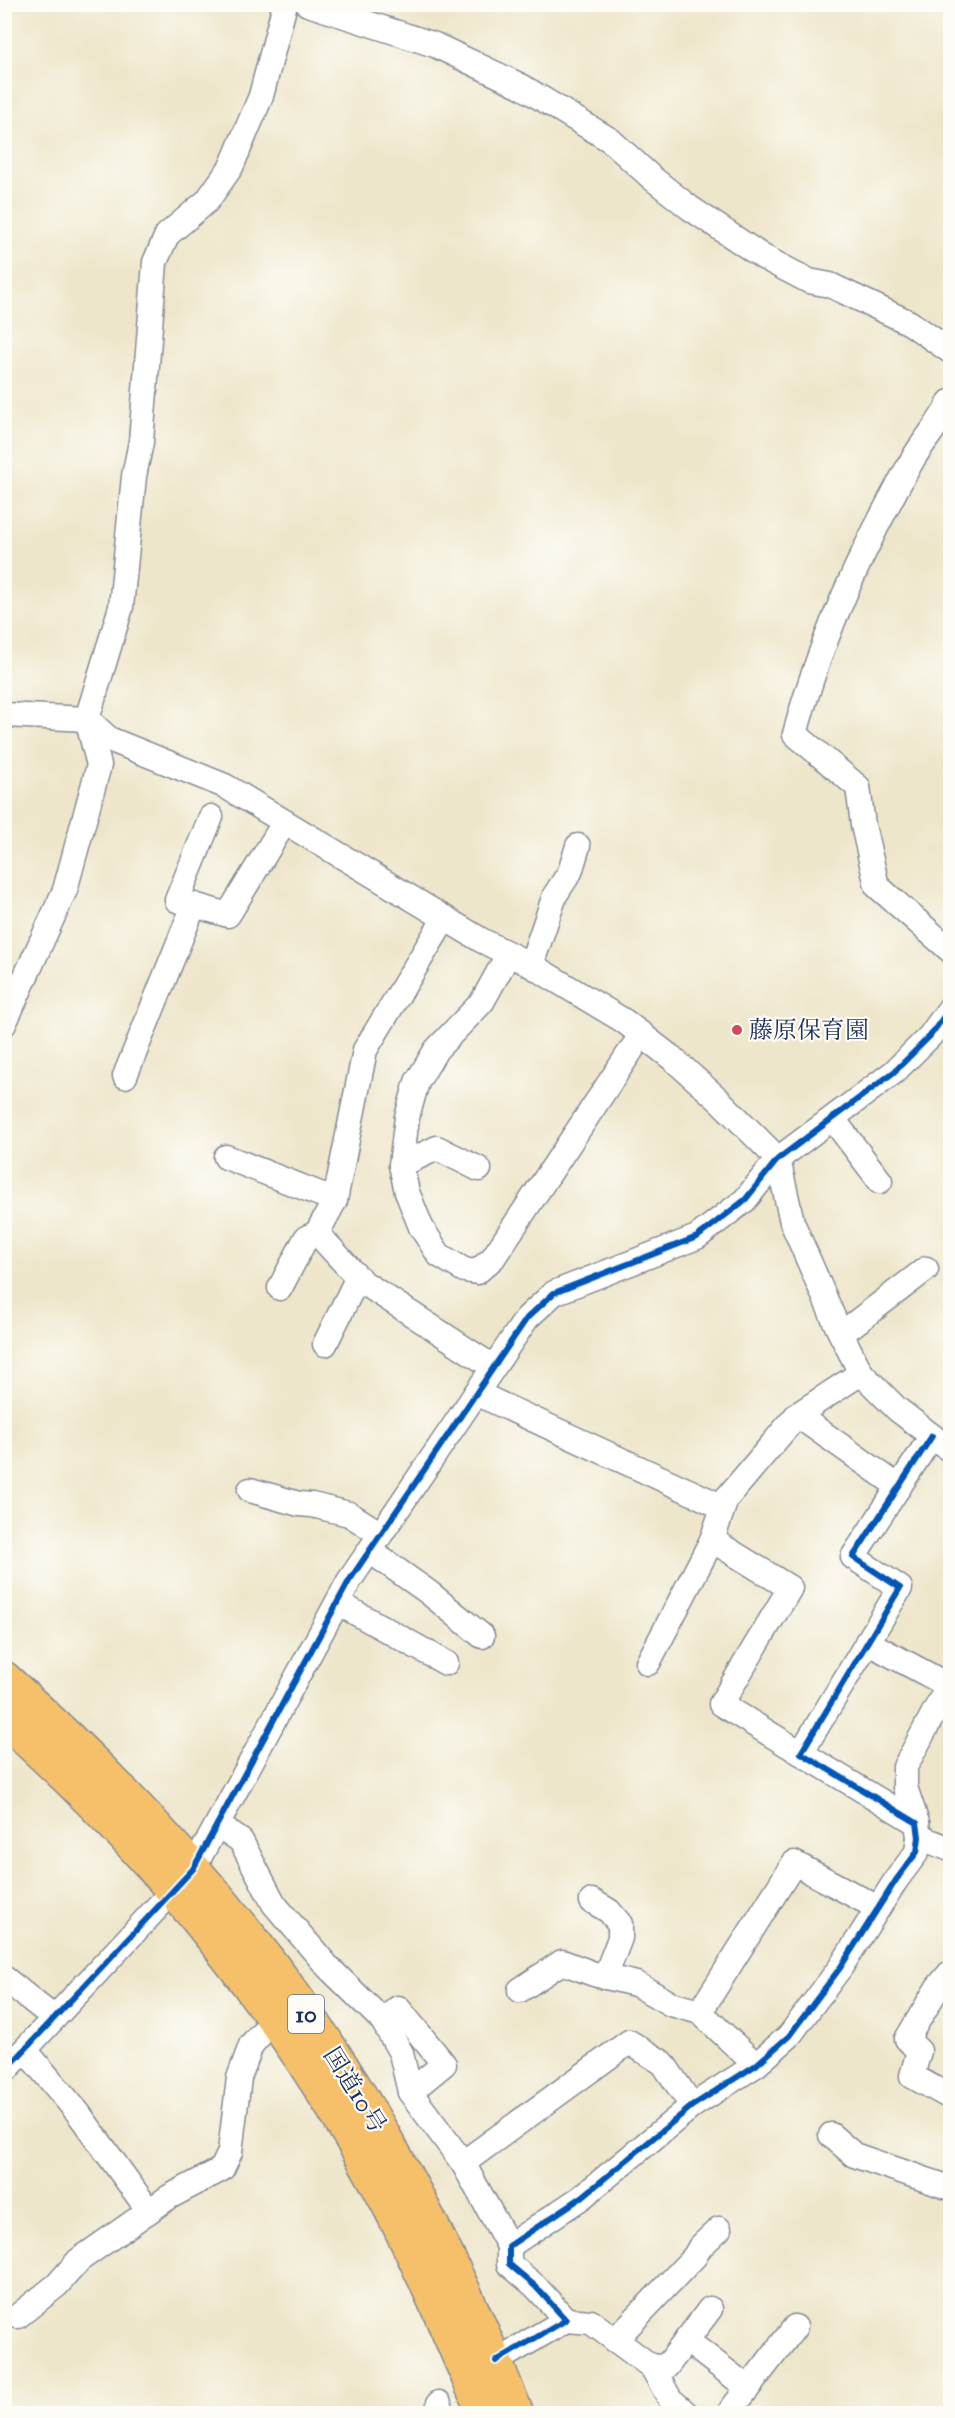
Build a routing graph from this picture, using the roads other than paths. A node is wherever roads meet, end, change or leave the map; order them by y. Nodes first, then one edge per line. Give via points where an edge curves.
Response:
1 (285, 4) edge
2 (308, 4) edge
3 (951, 351) edge
4 (951, 402) edge
5 (4, 715) edge
6 (87, 719) junction
7 (211, 817) dead end
8 (284, 823) junction
9 (578, 846) dead end
10 (194, 905) junction
11 (446, 918) junction
12 (951, 950) edge
13 (508, 955) junction
14 (531, 965) junction
15 (951, 1008) edge
16 (4, 1024) edge
17 (642, 1034) junction
18 (125, 1076) dead end
19 (833, 1119) junction
20 (226, 1157) dead end
21 (778, 1159) junction
22 (401, 1165) junction
23 (480, 1169) dead end
24 (880, 1181) dead end
25 (335, 1200) junction
26 (317, 1233) junction
27 (926, 1269) dead end
28 (358, 1277) junction
29 (280, 1288) dead end
30 (841, 1334) junction
31 (325, 1344) dead end
32 (493, 1367) junction
33 (861, 1373) junction
34 (476, 1393) junction
35 (797, 1415) junction
36 (941, 1443) edge
37 (899, 1487) junction
38 (250, 1490) dead end
39 (723, 1507) junction
40 (712, 1540) junction
41 (375, 1542) junction
42 (338, 1603) junction
43 (482, 1636) dead end
44 (867, 1642) junction
45 (446, 1663) dead end
46 (648, 1663) dead end
47 (4, 1678) edge
48 (4, 1720) edge
49 (801, 1753) junction
50 (218, 1825) junction
51 (918, 1830) junction
52 (951, 1849) edge
53 (183, 1879) junction
54 (592, 1901) dead end
55 (878, 1908) junction
56 (949, 1974) edge
57 (605, 1977) junction
58 (4, 1978) edge
59 (520, 1990) dead end
60 (700, 2012) junction
61 (54, 2018) junction
62 (274, 2019) junction
63 (383, 2021) junction
64 (25, 2050) junction
65 (756, 2065) junction
66 (4, 2072) edge
67 (410, 2092) junction
68 (951, 2097) edge
69 (692, 2106) junction
70 (831, 2135) dead end
71 (463, 2163) junction
72 (951, 2188) edge
73 (149, 2211) junction
74 (719, 2229) dead end
75 (509, 2246) junction
76 (710, 2309) dead end
77 (18, 2316) dead end
78 (566, 2320) junction
79 (795, 2326) dead end
80 (615, 2340) junction
81 (686, 2340) junction
82 (496, 2361) junction
83 (652, 2367) junction
84 (748, 2388) junction
85 (731, 2410) dead end
86 (484, 2414) edge
87 (517, 2414) edge
88 (687, 2414) edge

1 - 6 street via 261,96 231,167 207,201 167,235 155,262 141,442 121,606
2 - 3 street via 435,45 521,86 610,140 690,208 763,257 809,281 830,285 910,323
4 - 12 street via 911,462 852,578 808,685 795,734 858,787 877,886
5 - 6 street
6 - 8 street via 109,739 225,786
6 - 16 street via 99,765 65,890
7 - 10 street via 177,900
8 - 10 street via 228,915
8 - 11 street
9 - 14 street via 570,872 555,895
10 - 18 street
11 - 13 street
11 - 25 street via 366,1050
13 - 14 street
13 - 22 street via 482,1002 436,1050 417,1082 407,1117
14 - 17 street
15 - 19 street via 894,1072
17 - 21 street via 719,1100
17 - 22 street via 494,1258 477,1272 464,1270 440,1256 421,1227
19 - 21 street
19 - 24 street
20 - 25 street
21 - 30 street via 792,1222
21 - 32 street via 745,1200 697,1237 554,1293 527,1318
22 - 23 street via 437,1148
25 - 26 street
26 - 28 street
26 - 29 street via 306,1238
27 - 30 street
28 - 31 street
28 - 32 street
30 - 33 street
32 - 34 street
33 - 35 street
33 - 36 street via 897,1409
34 - 39 street
34 - 41 street
35 - 37 street
35 - 39 street via 726,1498
36 - 37 street
37 - 44 street via 853,1557 900,1588
38 - 41 street via 349,1514
39 - 40 street
40 - 46 street
40 - 49 street via 790,1588 721,1704
41 - 42 street
41 - 43 street
42 - 45 street
42 - 50 street
44 - 49 street
44 - 51 street via 940,1681 946,1690 904,1767 905,1787
47 - 53 highway, 国道10号 / 10 via 71,1738
48 - 53 highway, 国道10号 / 10 via 97,1808
49 - 51 street
50 - 53 street
50 - 63 street via 241,1840 274,1905 328,1967
51 - 52 street
51 - 55 street via 917,1852
53 - 61 street
53 - 62 highway, 国道10号 / 10
53 - 82 highway, 国道10号 / 10 via 269,1962 321,2034 417,2197
54 - 57 street via 609,1911 620,1924 620,1938
55 - 60 street via 794,1863
55 - 65 street via 840,1968 789,2036
56 - 68 street via 907,2039 919,2051 912,2076
57 - 59 street via 562,1962
57 - 60 street via 636,1984 670,2004
58 - 61 street
60 - 65 street
61 - 64 street
62 - 73 street via 251,2045 239,2078 230,2152 222,2169
62 - 86 highway, 国道10号 / 10 via 388,2204
63 - 67 street via 401,2053
63 - 67 street via 398,2008 444,2064
64 - 66 street
64 - 73 street via 79,2114
65 - 69 street
67 - 71 street
69 - 71 street via 663,2063 629,2042
69 - 75 street via 582,2197
70 - 72 street via 854,2155
71 - 75 street
73 - 77 street via 80,2260 57,2285
74 - 80 street
75 - 78 street via 509,2264
76 - 81 street
78 - 80 street via 591,2322
78 - 82 street
79 - 84 street
80 - 83 street
81 - 83 street via 667,2366
81 - 84 street
82 - 87 highway, 国道10号 / 10
83 - 88 street via 670,2399
84 - 85 street

